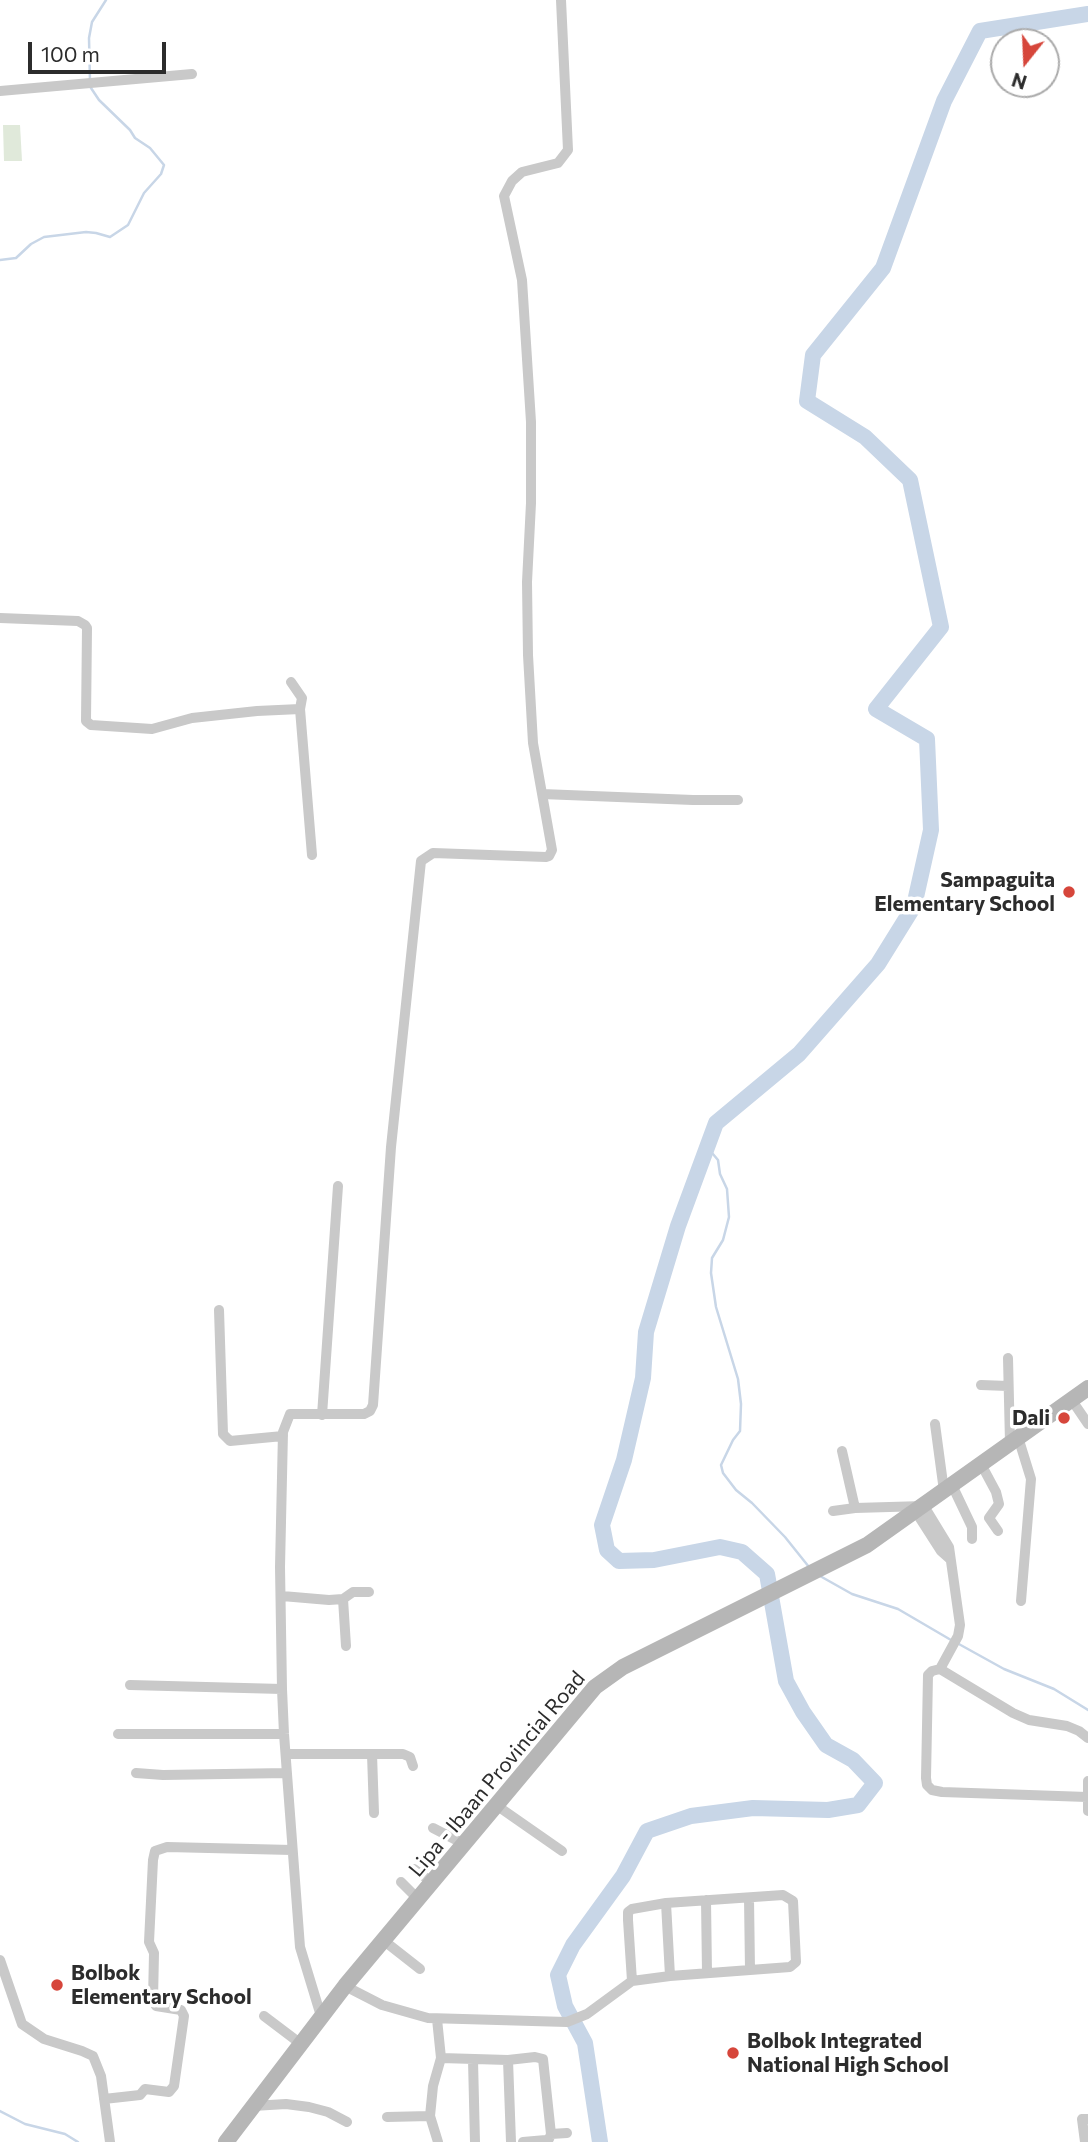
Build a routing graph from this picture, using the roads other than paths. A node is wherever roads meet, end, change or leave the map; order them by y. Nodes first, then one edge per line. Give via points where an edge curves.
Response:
1 (561, 0) edge
2 (192, 74) dead end
3 (0, 90) edge
4 (0, 618) edge
5 (291, 682) dead end
6 (300, 709) junction
7 (542, 794) junction
8 (738, 800) dead end
9 (313, 855) dead end
10 (338, 1186) dead end
11 (219, 1310) dead end
12 (1008, 1358) dead end
13 (981, 1385) dead end
14 (1008, 1386) junction
15 (1088, 1388) edge
16 (1071, 1398) junction
17 (322, 1415) junction
18 (934, 1424) dead end
19 (1088, 1424) edge
20 (283, 1436) junction
21 (1014, 1440) junction
22 (842, 1451) dead end
23 (981, 1464) junction
24 (948, 1488) junction
25 (855, 1508) junction
26 (920, 1509) junction
27 (833, 1511) dead end
28 (998, 1531) dead end
29 (972, 1539) dead end
30 (369, 1592) dead end
31 (282, 1596) junction
32 (343, 1599) junction
33 (1021, 1601) dead end
34 (346, 1646) dead end
35 (940, 1669) junction
36 (130, 1685) dead end
37 (282, 1689) junction
38 (118, 1734) dead end
39 (284, 1734) junction
40 (1088, 1738) edge
41 (286, 1754) junction
42 (372, 1754) junction
43 (413, 1766) dead end
44 (136, 1773) dead end
45 (287, 1773) junction
46 (1088, 1781) edge
47 (1087, 1797) edge
48 (496, 1805) junction
49 (1088, 1811) edge
50 (374, 1813) dead end
51 (433, 1828) dead end
52 (464, 1844) junction
53 (292, 1850) junction
54 (562, 1851) dead end
55 (414, 1869) dead end
56 (401, 1882) dead end
57 (433, 1883) junction
58 (749, 1898) junction
59 (418, 1900) junction
60 (706, 1900) junction
61 (666, 1903) junction
62 (383, 1940) junction
63 (0, 1960) edge
64 (421, 1969) dead end
65 (750, 1970) junction
66 (707, 1973) junction
67 (670, 1976) junction
68 (632, 1981) junction
69 (345, 1986) junction
70 (264, 2016) dead end
71 (321, 2016) junction
72 (437, 2019) junction
73 (301, 2045) junction
74 (442, 2058) junction
75 (473, 2060) junction
76 (508, 2060) junction
77 (104, 2099) junction
78 (253, 2106) junction
79 (430, 2116) junction
80 (387, 2117) dead end
81 (1088, 2119) edge
82 (347, 2122) dead end
83 (567, 2133) dead end
84 (551, 2134) junction
85 (110, 2142) edge
86 (226, 2142) edge
87 (438, 2142) edge
88 (475, 2142) edge
89 (511, 2142) edge
90 (523, 2142) edge
91 (1085, 2142) edge

1 - 7 street via 568,150 558,163 522,172 504,196 522,280 531,422 528,655 533,743
2 - 3 street
4 - 6 street via 85,625 86,721 91,725 152,729 192,718
5 - 6 street via 302,698
6 - 9 street
7 - 8 street
7 - 17 street via 552,850 549,856 433,853 421,861 391,1147 373,1405 364,1414
10 - 17 street
11 - 20 street via 223,1434 230,1441
12 - 14 street
13 - 14 street
14 - 21 street
15 - 16 main road, Lipa - Ibaan Provincial Road
16 - 19 street
16 - 21 main road, Lipa - Ibaan Provincial Road
17 - 20 street via 290,1415
18 - 24 street
20 - 31 street
21 - 23 main road, Lipa - Ibaan Provincial Road
21 - 33 street via 1031,1479
22 - 25 street
23 - 24 main road, Lipa - Ibaan Provincial Road
23 - 28 street via 996,1492 999,1504 989,1518
24 - 26 main road, Lipa - Ibaan Provincial Road
24 - 29 street via 972,1527
25 - 26 street
25 - 27 street
26 - 35 street via 949,1547 960,1625
26 - 48 main road, Lipa - Ibaan Provincial Road via 867,1545 623,1667 595,1687
30 - 32 street via 353,1592
31 - 32 street
31 - 37 street
32 - 34 street
35 - 40 street via 1013,1713 1067,1726
35 - 47 street via 928,1675 927,1785 932,1790
36 - 37 street
37 - 39 street
38 - 39 street
39 - 41 street
41 - 42 street
41 - 45 street
42 - 43 street via 407,1755
42 - 50 street
44 - 45 street
45 - 53 street
46 - 47 street
47 - 49 street
48 - 52 main road, Lipa - Ibaan Provincial Road
48 - 54 street
51 - 52 street
52 - 57 main road, Lipa - Ibaan Provincial Road
53 - 71 street via 300,1947
53 - 77 street via 167,1847 155,1851 149,1942 154,1953 153,2000 156,2006 181,2010 184,2016 174,2086 169,2092 145,2089 140,2095
55 - 57 street
56 - 59 street
57 - 59 main road, Lipa - Ibaan Provincial Road
58 - 60 street
58 - 65 street
58 - 65 street via 783,1895 793,1901 796,1955 790,1967
59 - 62 main road, Lipa - Ibaan Provincial Road
60 - 61 street
60 - 66 street
61 - 67 street
61 - 68 street via 628,1912
62 - 64 street
62 - 69 main road, Lipa - Ibaan Provincial Road
63 - 77 street via 22,2024 44,2039 93,2056
65 - 66 street
66 - 67 street
67 - 68 street
68 - 72 street via 587,2014 567,2022
69 - 71 main road, Lipa - Ibaan Provincial Road
69 - 72 street via 382,2006
70 - 73 street
71 - 73 main road, Lipa - Ibaan Provincial Road
72 - 74 street
73 - 78 main road, Lipa - Ibaan Provincial Road
74 - 75 street
74 - 79 street
75 - 76 street
75 - 88 street
76 - 84 street via 535,2057 545,2062
76 - 89 street
77 - 85 street
78 - 82 street via 309,2107
78 - 86 main road, Lipa - Ibaan Provincial Road
79 - 80 street
79 - 87 street
81 - 91 street via 1082,2119
83 - 84 street
84 - 90 street via 546,2140

